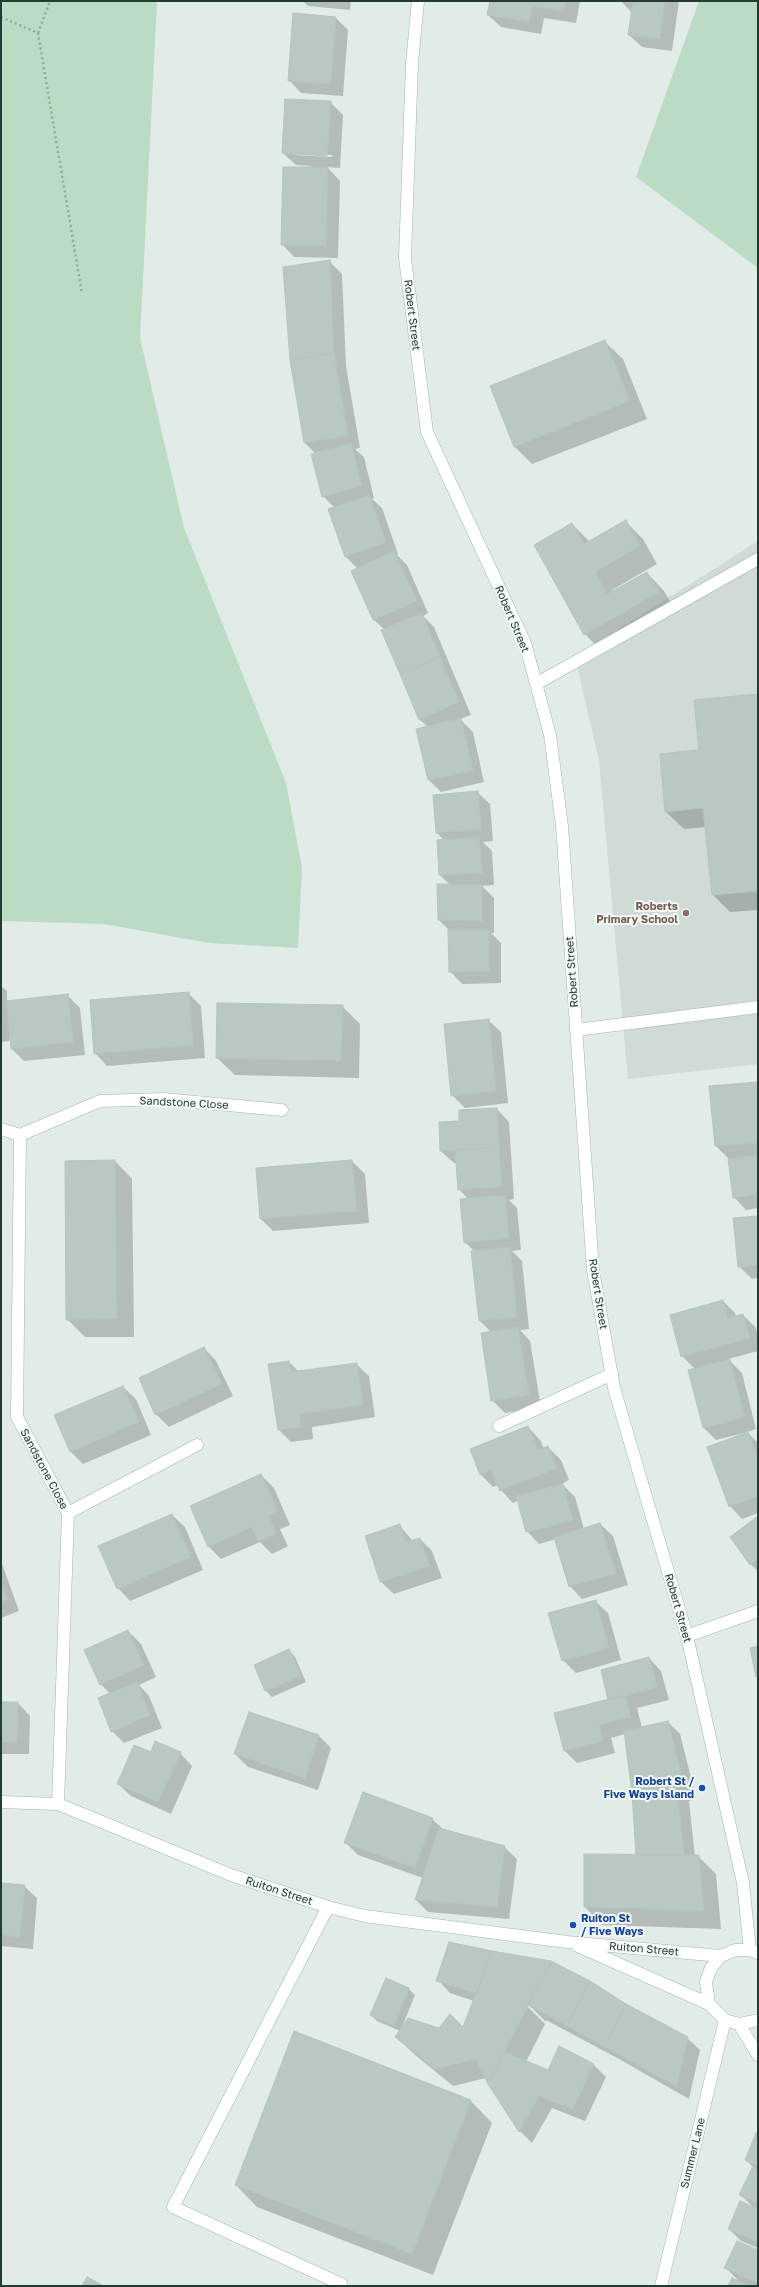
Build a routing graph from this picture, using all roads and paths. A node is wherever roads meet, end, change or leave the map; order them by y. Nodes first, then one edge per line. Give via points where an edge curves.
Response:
1 (50, 1) edge
2 (418, 1) edge
3 (1, 17) edge
4 (38, 33) junction
5 (82, 294) dead end
6 (758, 559) edge
7 (536, 684) junction
8 (758, 1007) edge
9 (576, 1030) junction
10 (282, 1110) dead end
11 (1, 1129) edge
12 (20, 1135) junction
13 (612, 1374) junction
14 (499, 1426) dead end
15 (197, 1445) dead end
16 (68, 1513) junction
17 (758, 1610) edge
18 (686, 1636) junction
19 (1, 1802) edge
20 (58, 1804) junction
21 (328, 1907) junction
22 (567, 1942) junction
23 (754, 1952) edge
24 (721, 1956) junction
25 (709, 2004) junction
26 (725, 2020) junction
27 (758, 2020) edge
28 (739, 2024) junction
29 (758, 2055) edge
30 (341, 2284) dead end
31 (661, 2286) edge

1 - 4 path
2 - 7 street, Robert Street via 412,63 405,258 427,432 525,642
3 - 4 path
4 - 5 path
6 - 7 street
7 - 9 street, Robert Street via 550,735 562,826
8 - 9 street
9 - 13 street, Robert Street via 593,1270
10 - 12 street, Sandstone Close via 163,1099 100,1101
11 - 12 street
12 - 16 street, Sandstone Close via 17,1417
13 - 14 street
13 - 18 street, Robert Street
15 - 16 street
16 - 20 street, Sandstone Close
17 - 18 street
18 - 23 street, Robert Street via 744,1883
19 - 20 street, Ruiton Street
20 - 21 street, Ruiton Street via 231,1875
21 - 22 street, Ruiton Street via 411,1923
21 - 30 street via 173,2207
22 - 24 street, Ruiton Street
22 - 25 street, Ruiton Street
23 - 24 street via 735,1950
24 - 25 street via 711,1968 706,1982
25 - 26 street
26 - 28 street
26 - 31 street, Summer Lane
27 - 28 street
28 - 29 street

